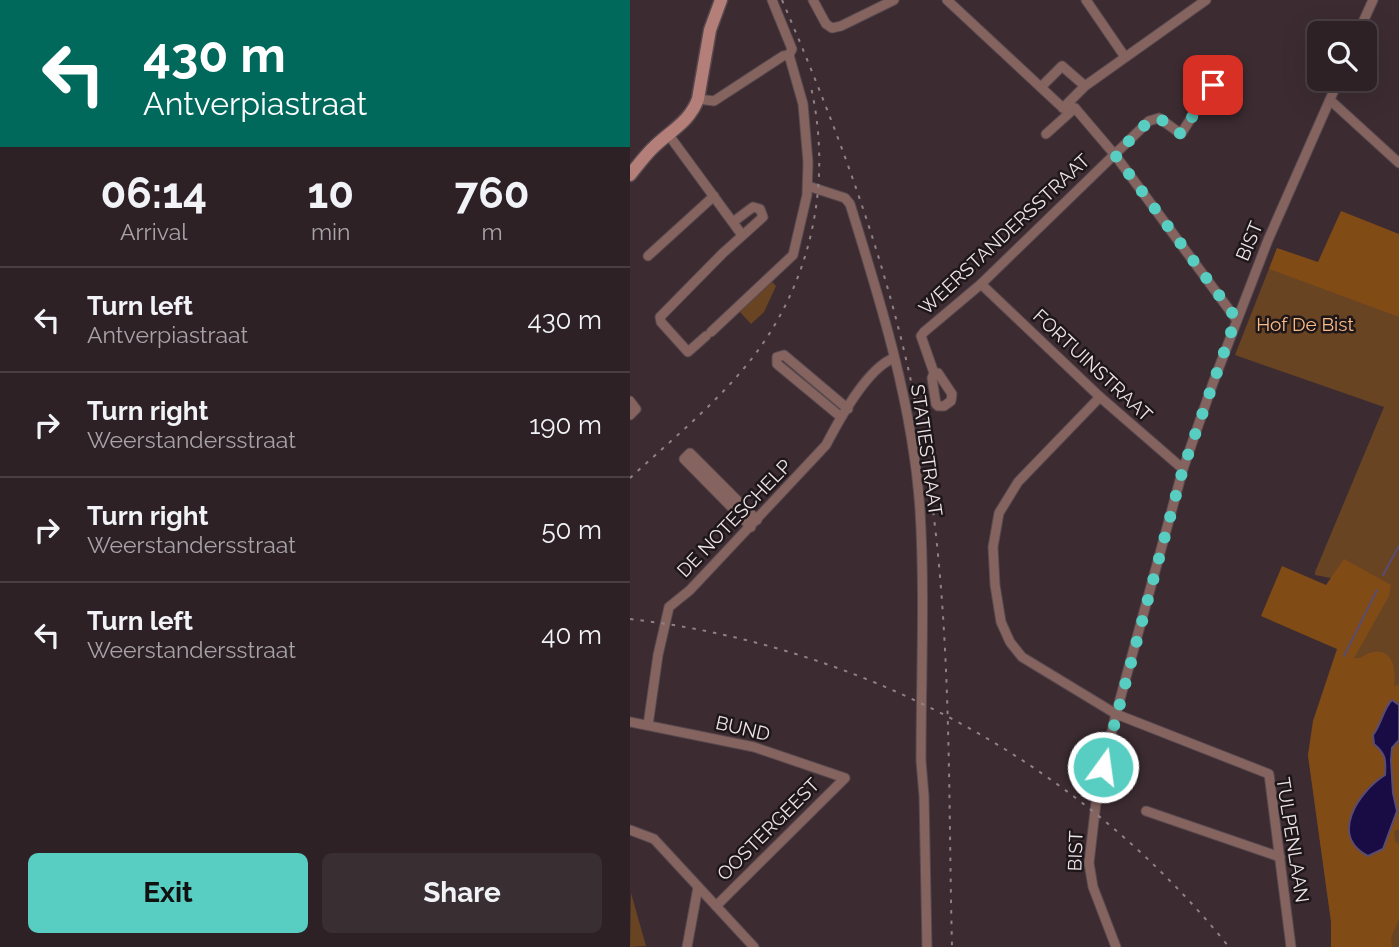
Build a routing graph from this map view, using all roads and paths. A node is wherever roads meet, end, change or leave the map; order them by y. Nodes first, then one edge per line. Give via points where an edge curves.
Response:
1 (721, 0) edge
2 (772, 0) edge
3 (813, 0) edge
4 (894, 0) edge
5 (947, 0) edge
6 (1086, 0) edge
7 (1206, 0) edge
8 (1373, 0) edge
9 (1363, 21) edge
10 (789, 55) junction
11 (1125, 57) junction
12 (1220, 72) dead end
13 (1085, 86) junction
14 (1041, 87) junction
15 (1334, 91) edge
16 (698, 99) junction
17 (1330, 100) junction
18 (1063, 108) junction
19 (1075, 108) junction
20 (668, 134) junction
21 (1046, 134) dead end
22 (1115, 155) junction
23 (1399, 163) edge
24 (630, 175) edge
25 (808, 186) junction
26 (714, 196) junction
27 (733, 222) junction
28 (742, 235) junction
29 (648, 256) dead end
30 (981, 284) junction
31 (1236, 318) junction
32 (894, 358) junction
33 (934, 373) dead end
34 (1100, 397) junction
35 (630, 401) edge
36 (848, 409) junction
37 (630, 415) edge
38 (841, 417) junction
39 (1183, 469) junction
40 (754, 523) junction
41 (1116, 714) junction
42 (630, 722) edge
43 (648, 725) junction
44 (845, 778) joint
45 (1146, 811) dead end
46 (630, 830) edge
47 (1280, 857) junction
48 (698, 887) junction
49 (716, 906) junction
50 (687, 947) edge
51 (754, 947) edge
52 (927, 947) edge
53 (1116, 947) edge
54 (1291, 947) edge

1 - 16 street via 710,30
2 - 10 street via 792,49
3 - 4 street via 832,27
5 - 14 street
6 - 11 street
7 - 11 street
8 - 9 street
10 - 16 street via 714,101
10 - 25 street via 805,121
11 - 13 street
12 - 22 street, WEERSTANDERSSTRAAT via 1181,134 1159,118 1149,121
13 - 14 street via 1062,66
13 - 18 street
14 - 18 street
15 - 17 street, BIST
16 - 20 street via 686,121
17 - 23 street
17 - 31 street, BIST
18 - 19 street
19 - 21 street
19 - 22 street
20 - 24 street
20 - 26 street
22 - 30 street, WEERSTANDERSSTRAAT
22 - 31 street
25 - 28 street via 793,255 688,352 660,317
25 - 32 street, STATIESTRAAT via 845,198 850,204
26 - 27 street
26 - 29 street
27 - 28 street
27 - 28 street via 753,207 760,209 763,217
30 - 33 street, WEERSTANDERSSTRAAT via 921,336
30 - 34 street, FORTUINSTRAAT
31 - 39 street, BIST
32 - 36 street, DE NOTESCHELP via 881,365
32 - 52 street, STATIESTRAAT via 920,510
34 - 39 street, FORTUINSTRAAT
34 - 41 street via 1018,482 999,513 993,547 1001,622 1010,642 1023,657
35 - 37 street via 636,409
36 - 38 street, DE NOTESCHELP
36 - 38 street via 784,355 777,357 777,364
38 - 40 street, DE NOTESCHELP via 826,445
39 - 41 street, BIST
40 - 40 street via 690,453 684,459
40 - 43 street, DE NOTESCHELP via 669,607
41 - 47 street, TULPENLAAN via 1269,774
41 - 53 street, BIST via 1097,794 1089,863 1093,887
42 - 43 street, BUND
43 - 44 street, BUND via 754,747
44 - 49 street, OOSTERGEEST
45 - 47 street
46 - 48 street via 654,839
47 - 54 street, TULPENLAAN
48 - 49 street
48 - 50 street, OOSTERGEEST
49 - 51 street

